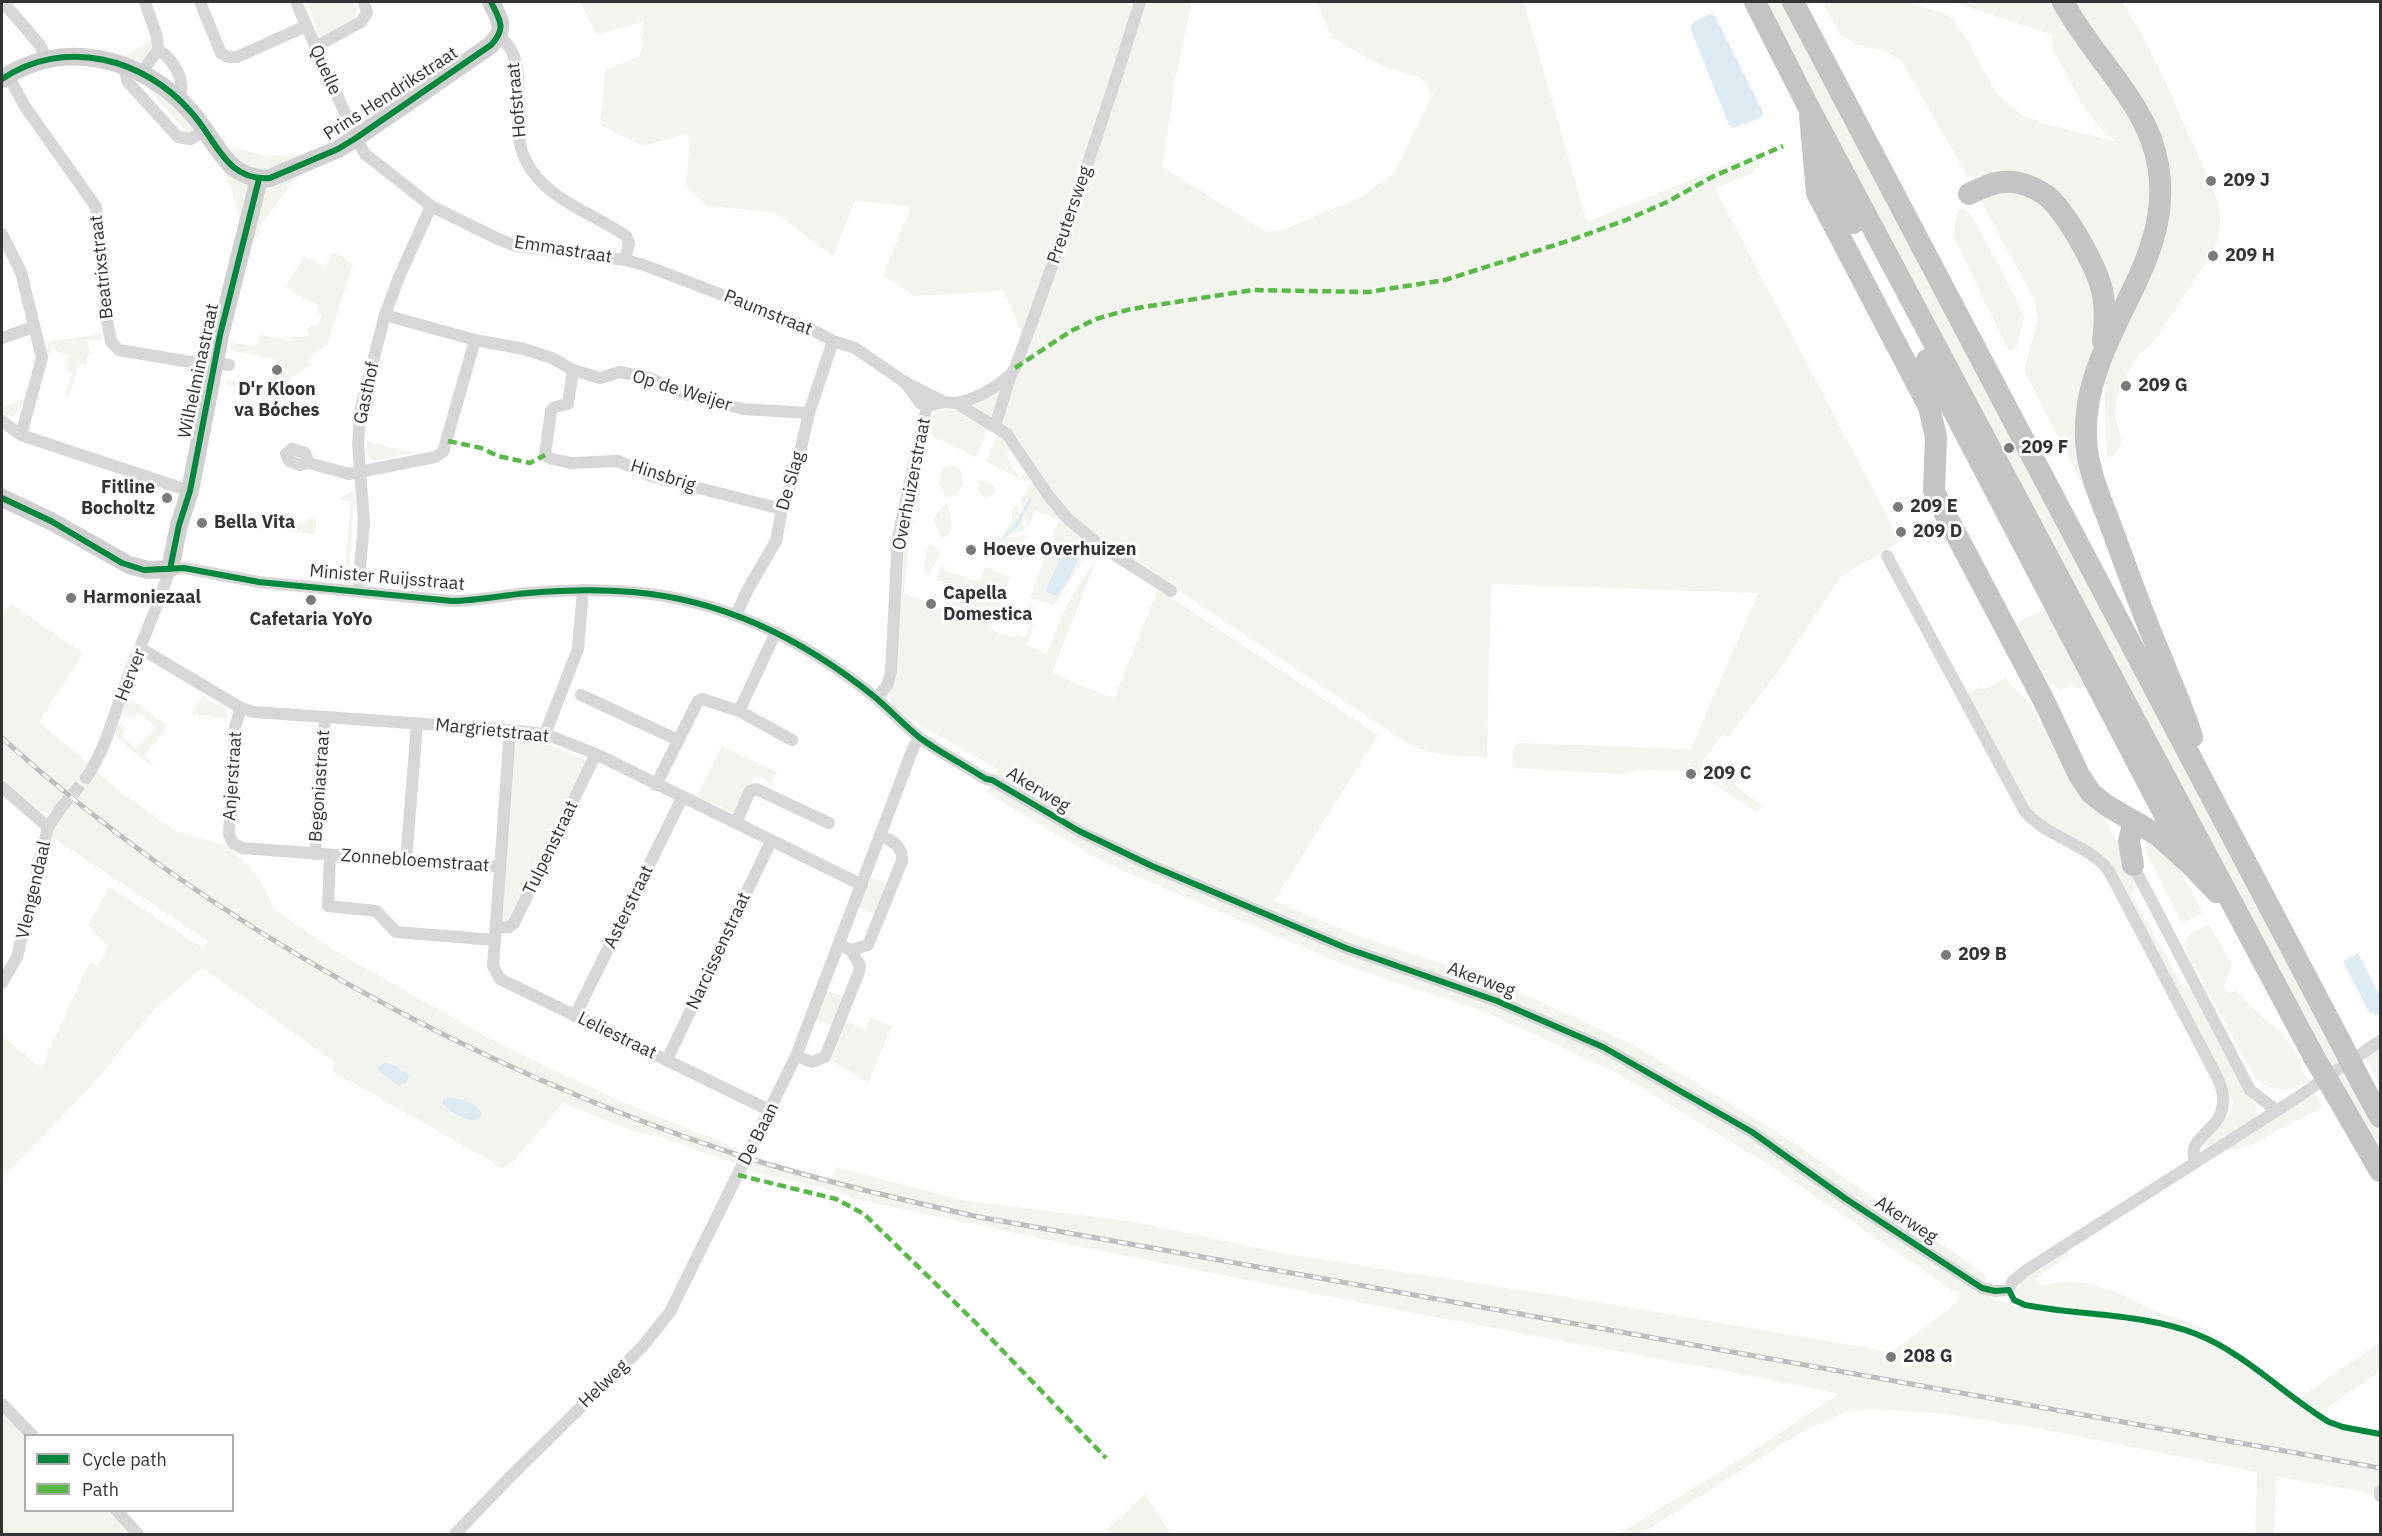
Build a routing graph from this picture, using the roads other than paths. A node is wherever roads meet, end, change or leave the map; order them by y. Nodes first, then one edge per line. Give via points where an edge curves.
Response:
1 (3, 2) edge
2 (145, 2) edge
3 (200, 2) edge
4 (296, 2) edge
5 (364, 2) edge
6 (492, 2) edge
7 (1140, 2) edge
8 (1755, 2) edge
9 (1792, 2) edge
10 (2063, 2) edge
11 (306, 26) junction
12 (500, 36) junction
13 (315, 47) junction
14 (158, 50) junction
15 (47, 60) junction
16 (124, 65) junction
17 (142, 72) junction
18 (5, 77) edge
19 (179, 100) junction
20 (1809, 108) junction
21 (206, 129) junction
22 (356, 138) junction
23 (1813, 154) junction
24 (259, 179) junction
25 (1970, 194) dead end
26 (431, 206) junction
27 (2, 234) edge
28 (625, 260) junction
29 (385, 315) junction
30 (33, 327) junction
31 (2, 338) edge
32 (475, 340) junction
33 (833, 341) junction
34 (2100, 357) junction
35 (219, 365) junction
36 (573, 370) junction
37 (1011, 374) junction
38 (903, 381) junction
39 (950, 402) junction
40 (927, 406) junction
41 (809, 413) junction
42 (2, 421) edge
43 (995, 426) junction
44 (21, 435) junction
45 (1987, 460) junction
46 (309, 464) dead end
47 (361, 471) junction
48 (190, 491) junction
49 (2, 498) edge
50 (782, 509) junction
51 (1887, 556) dead end
52 (170, 569) junction
53 (584, 590) junction
54 (358, 591) junction
55 (1171, 591) dead end
56 (736, 615) junction
57 (776, 632) junction
58 (140, 648) junction
59 (581, 694) dead end
60 (876, 698) junction
61 (241, 708) junction
62 (739, 711) junction
63 (325, 718) junction
64 (417, 724) junction
65 (510, 730) junction
66 (545, 734) junction
67 (920, 738) junction
68 (678, 740) junction
69 (792, 740) dead end
70 (596, 754) junction
71 (86, 778) tunnel mouth
72 (656, 785) junction
73 (2, 787) edge
74 (2211, 795) junction
75 (682, 798) junction
76 (61, 808) tunnel mouth
77 (736, 823) junction
78 (830, 823) dead end
79 (2140, 825) junction
80 (48, 828) junction
81 (880, 836) junction
82 (771, 841) junction
83 (233, 843) joint
84 (315, 854) junction
85 (330, 855) junction
86 (406, 861) junction
87 (2190, 864) junction
88 (2133, 865) joint
89 (500, 867) junction
90 (862, 885) junction
91 (2236, 913) junction
92 (495, 934) junction
93 (839, 945) junction
94 (851, 950) junction
95 (2, 983) edge
96 (575, 1016) junction
97 (2380, 1041) edge
98 (796, 1056) junction
99 (667, 1060) junction
100 (2276, 1110) junction
101 (771, 1111) junction
102 (2380, 1117) edge
103 (2195, 1162) junction
104 (2380, 1171) edge
105 (720, 1211) joint
106 (2, 1404) edge
107 (31, 1434) edge
108 (2380, 1491) edge
109 (2380, 1496) edge
110 (118, 1512) edge
111 (138, 1534) edge
112 (455, 1534) edge

1 - 15 street via 40,45
2 - 14 street
3 - 11 street via 221,52 228,57 237,57
4 - 11 street, Quelle
5 - 13 street via 367,13 361,22
6 - 12 street via 501,21
7 - 37 street, Preutersweg via 1087,165
8 - 20 highway
9 - 74 highway
10 - 34 highway via 2138,113 2150,137 2160,177 2161,201 2143,272
11 - 13 street, Quelle
12 - 22 street, Prins Hendrikstraat
12 - 28 street, Hofstraat via 509,44 514,57 520,146 525,159 541,182 575,208 626,236 629,243
13 - 22 street, Quelle
14 - 17 street
14 - 19 street via 168,55 182,80
15 - 16 street via 92,57
15 - 18 street
16 - 17 street
16 - 21 street via 127,81 178,137 191,139
17 - 19 street
18 - 35 street, Beatrixstraat via 96,207 106,320 113,346
19 - 21 street
20 - 23 highway
20 - 45 highway
21 - 24 street via 230,166 242,175
22 - 24 street, Prins Hendrikstraat via 281,175
22 - 26 street, Emmastraat via 365,154
23 - 45 highway
23 - 79 highway via 1817,193 1929,407 1936,437 1934,491 1949,525 2079,775 2091,793
24 - 35 street, Wilhelminastraat
25 - 34 highway via 1998,183 2014,182 2039,191 2056,205 2099,278 2105,310
26 - 28 street, Emmastraat via 516,246
26 - 29 street, Gasthof
27 - 30 street via 21,272
28 - 33 street, Paumstraat via 800,324
29 - 32 street, Op de Weijer
29 - 47 street, Gasthof via 361,407
30 - 31 street
30 - 44 street via 42,358
32 - 36 street, Op de Weijer via 524,349
32 - 47 street via 443,453
33 - 38 street, Paumstraat via 866,354
33 - 41 street, De Slag
34 - 74 highway via 2087,407 2086,446 2098,493 2186,718
35 - 48 street, Wilhelminastraat
36 - 41 street, Op de Weijer via 600,378 620,372 649,378 688,395 743,409
36 - 50 street, Hinsbrig via 568,404 551,411 545,455 571,463 618,461 651,476
37 - 39 street via 973,398
37 - 43 street, Preutersweg
38 - 39 street, Paumstraat
38 - 40 street, Paumstraat
39 - 40 street, Overhuizerstraat
39 - 43 street, Overhuizerstraat
40 - 60 street, Overhuizerstraat via 898,537 891,672
41 - 50 street, De Slag
42 - 44 street
43 - 55 street, Overhuizerstraat via 1012,439 1067,518 1098,544
44 - 48 street
45 - 87 highway
45 - 91 highway
46 - 47 street via 343,473
47 - 54 street, Gasthof via 364,522
48 - 52 street, Wilhelminastraat
49 - 52 street via 129,565 148,570
50 - 56 street, De Slag via 776,541
51 - 103 street via 2024,810 2035,822 2086,850 2109,871 2216,1075 2223,1092 2222,1112 2193,1146
52 - 54 street, Minister Ruijsstraat
52 - 58 street, Herver
53 - 54 street, Minister Ruijsstraat via 474,601
53 - 56 street, Minister Ruijsstraat via 655,595
53 - 66 street via 578,649
56 - 57 street, Minister Ruijsstraat
57 - 60 street, Minister Ruijsstraat via 834,666
57 - 62 street
58 - 61 street, Margrietstraat
58 - 71 street, Herver via 106,743
59 - 68 street
60 - 67 street, Minister Ruijsstraat
61 - 63 street, Margrietstraat
61 - 83 street, Anjerstraat via 235,727 229,824
62 - 68 street via 702,699
62 - 69 street
63 - 64 street, Margrietstraat
63 - 84 street, Begoniastraat
64 - 65 street, Margrietstraat
64 - 86 street
65 - 66 street, Margrietstraat
65 - 89 street, Tulpenstraat
66 - 70 street, Margrietstraat
67 - 81 street, De Baan
67 - 103 street, Akerweg via 1069,826 1152,866 1346,948 1497,1001 1603,1047 1752,1132 1982,1288 2009,1290 2025,1271
68 - 72 street
70 - 72 street, Margrietstraat
70 - 92 street, Tulpenstraat via 514,923
72 - 75 street, Margrietstraat
73 - 80 street
74 - 102 highway, bridge
75 - 77 street, Margrietstraat
75 - 96 street, Asterstraat
76 - 80 street
77 - 78 street via 750,791 756,789
77 - 82 street, Margrietstraat
79 - 87 highway via 2159,836
79 - 88 highway via 2132,829 2129,841
80 - 95 street, Vlengendaal via 20,947
81 - 90 street, De Baan
81 - 94 street via 893,840 902,861 868,945
82 - 90 street, Margrietstraat
82 - 99 street, Narcissenstraat
83 - 84 street, Zonnebloemstraat via 242,848
84 - 85 street, Zonnebloemstraat
85 - 86 street, Zonnebloemstraat
85 - 92 street, Zonnebloemstraat via 328,906 376,911 396,932
86 - 89 street, Zonnebloemstraat
87 - 91 highway
88 - 100 street via 2250,1090
89 - 92 street, Tulpenstraat
90 - 93 street, De Baan
91 - 104 highway, bridge
92 - 96 street, Leliestraat via 493,966 500,979
93 - 94 street
93 - 98 street, De Baan
94 - 98 street via 859,972 825,1057 812,1062
96 - 99 street, Leliestraat
97 - 100 street, Akerweg
98 - 101 street, De Baan
99 - 101 street, Leliestraat
100 - 103 street, Akerweg
101 - 105 street, De Baan
105 - 112 street, Helweg via 662,1325
106 - 107 street
108 - 109 street
110 - 111 street

